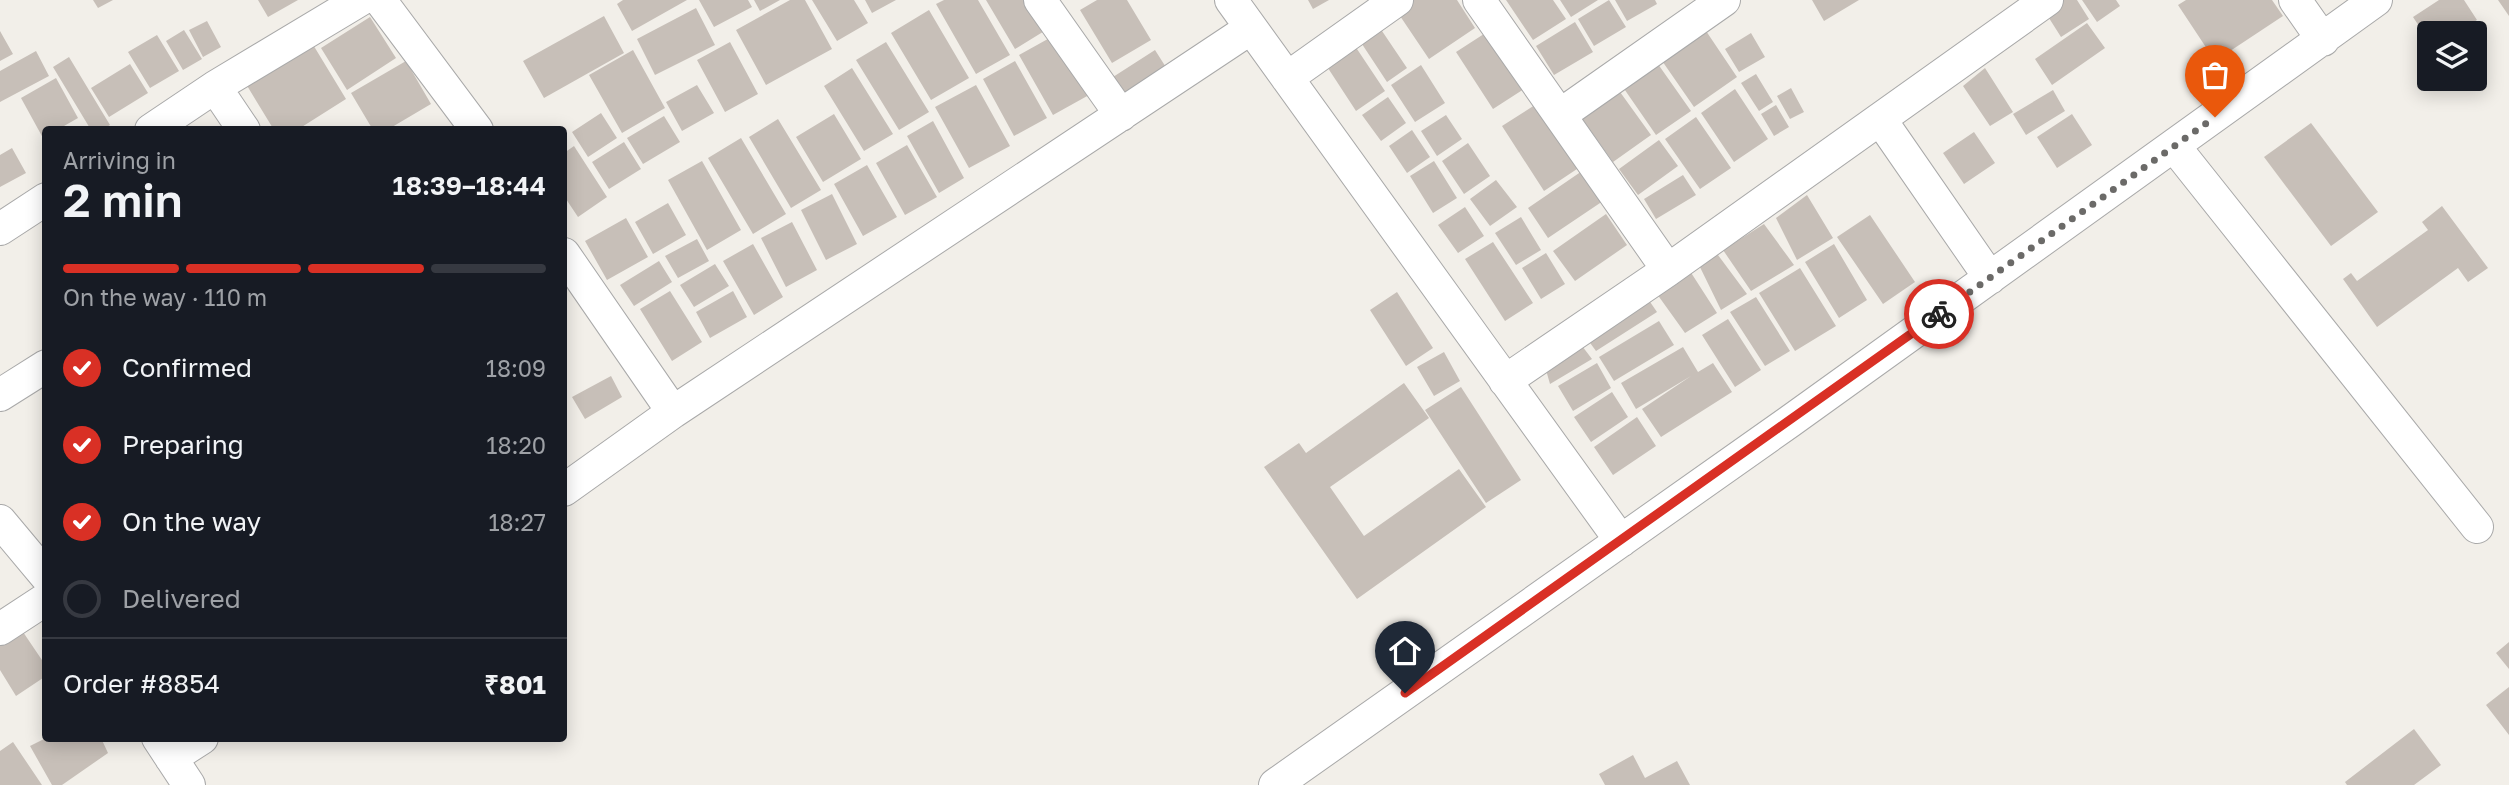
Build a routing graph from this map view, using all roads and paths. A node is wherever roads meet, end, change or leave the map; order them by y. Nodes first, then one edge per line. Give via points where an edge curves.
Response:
1 (360, 0) edge
2 (380, 0) edge
3 (1040, 0) edge
4 (1231, 0) edge
5 (1397, 0) edge
6 (1479, 0) edge
7 (1724, 0) edge
8 (2048, 0) edge
9 (2295, 0) edge
10 (2376, 0) edge
11 (1251, 29) junction
12 (2323, 40) junction
13 (1287, 78) junction
14 (215, 87) junction
15 (1121, 115) junction
16 (1560, 115) junction
17 (1880, 119) junction
18 (156, 126) edge
19 (241, 126) edge
20 (474, 126) edge
21 (2174, 146) junction
22 (42, 202) edge
23 (0, 229) edge
24 (567, 258) edge
25 (1668, 270) junction
26 (1990, 278) junction
27 (42, 369) edge
28 (1505, 381) junction
29 (0, 395) edge
30 (673, 412) junction
31 (567, 488) edge
32 (0, 522) edge
33 (2477, 527) dead end
34 (1621, 541) junction
35 (42, 571) edge
36 (42, 602) edge
37 (0, 629) edge
38 (187, 742) edge
39 (165, 748) edge
40 (189, 785) edge
41 (1275, 785) edge

1 - 14 street
2 - 20 street
3 - 15 street
4 - 11 street
5 - 13 street
6 - 16 street
7 - 16 street
8 - 17 street
9 - 12 street
10 - 12 street
11 - 13 street
11 - 15 street
12 - 21 street
13 - 28 street
14 - 18 street
14 - 19 street
15 - 30 street
16 - 25 street
17 - 25 street
17 - 26 street
21 - 26 street
21 - 33 street
22 - 23 street
24 - 30 street
25 - 28 street
26 - 34 street
27 - 29 street
28 - 34 street
30 - 31 street
32 - 35 street
34 - 41 street
36 - 37 street
38 - 39 street
39 - 40 street

